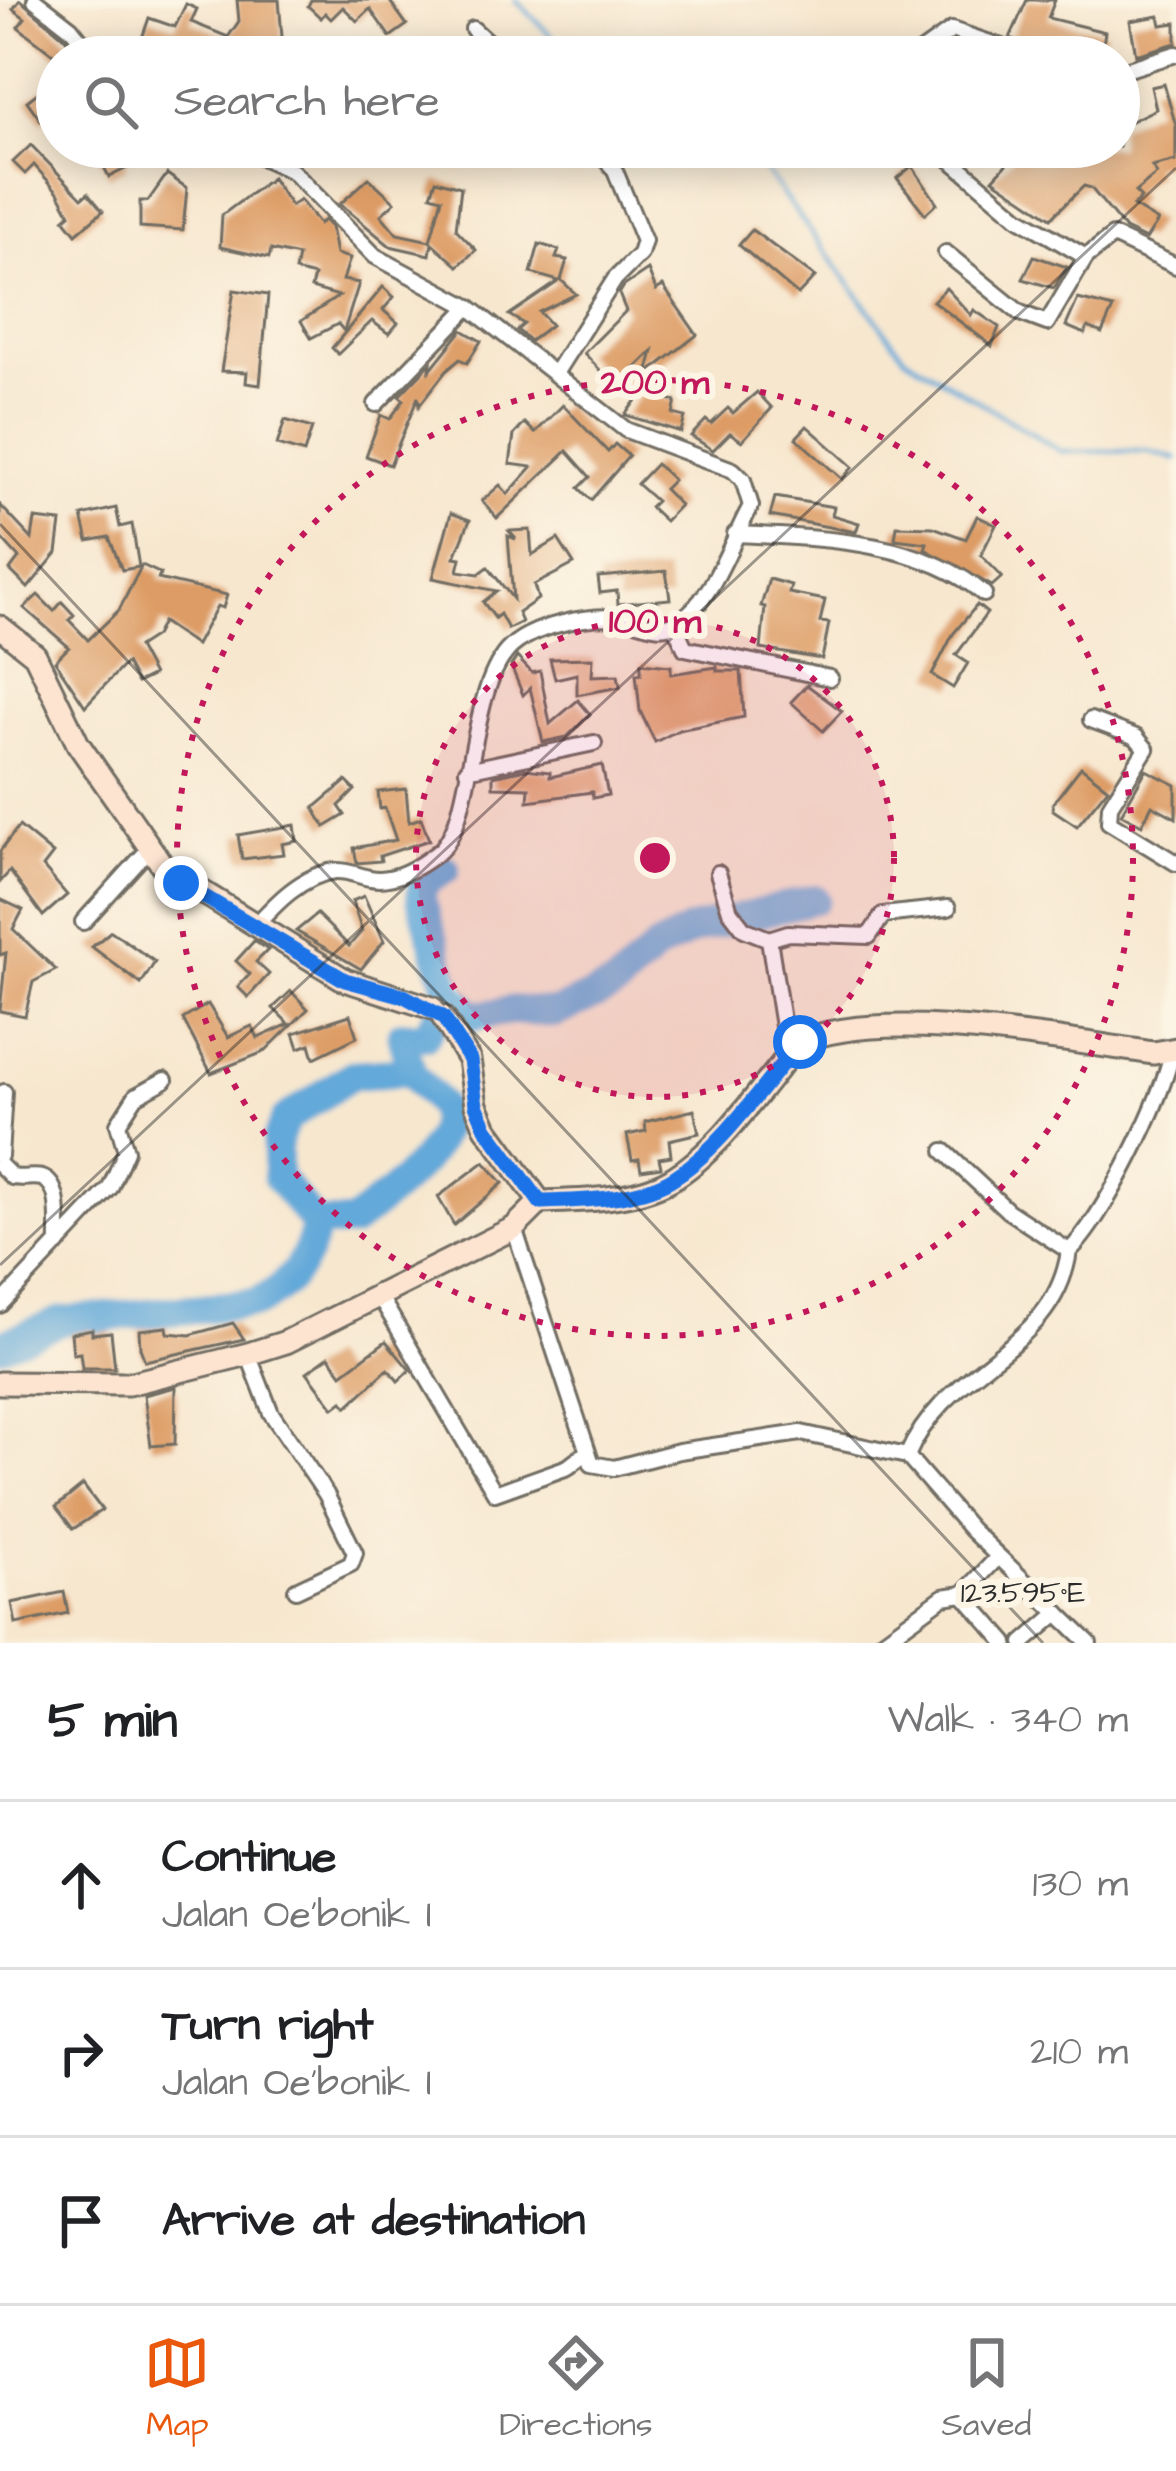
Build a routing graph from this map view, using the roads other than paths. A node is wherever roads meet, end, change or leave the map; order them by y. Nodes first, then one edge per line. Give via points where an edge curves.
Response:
1 (35, 0) edge
2 (473, 29) dead end
3 (77, 36) edge
4 (481, 36) edge
5 (1176, 54) edge
6 (1140, 66) edge
7 (286, 168) edge
8 (613, 168) edge
9 (960, 168) edge
10 (946, 253) dead end
11 (1086, 257) junction
12 (1176, 266) edge
13 (469, 308) junction
14 (556, 372) junction
15 (376, 404) dead end
16 (735, 534) junction
17 (984, 594) dead end
18 (674, 624) junction
19 (0, 627) edge
20 (830, 678) dead end
21 (1091, 720) dead end
22 (594, 743) dead end
23 (466, 770) junction
24 (150, 848) junction
25 (1176, 863) edge
26 (718, 873) dead end
27 (948, 908) dead end
28 (83, 922) dead end
29 (254, 927) junction
30 (769, 939) junction
31 (800, 1042) junction
32 (1174, 1050) edge
33 (1172, 1075) edge
34 (165, 1080) dead end
35 (4, 1092) dead end
36 (944, 1151) dead end
37 (0, 1160) edge
38 (540, 1202) junction
39 (514, 1228) junction
40 (58, 1244) junction
41 (1069, 1251) junction
42 (377, 1292) junction
43 (0, 1305) edge
44 (248, 1354) junction
45 (0, 1383) edge
46 (585, 1454) junction
47 (907, 1456) junction
48 (998, 1556) junction
49 (296, 1590) dead end
50 (963, 1594) junction
51 (1058, 1613) junction
52 (880, 1643) edge
53 (1006, 1643) edge
54 (1023, 1643) edge
55 (1089, 1643) edge

1 - 3 street
2 - 4 street
5 - 6 street
7 - 13 street via 392,269
8 - 14 street via 644,241
9 - 11 street via 1018,218
10 - 11 street via 1020,313 1047,323
11 - 12 street via 1113,236
13 - 14 street
13 - 15 street
14 - 16 street via 626,430 733,470 751,506
16 - 17 street via 917,559 958,573
16 - 18 street via 711,582
18 - 20 street via 685,648
18 - 23 street via 604,617 524,638 505,652
19 - 24 street via 35,655 78,744
21 - 25 street via 1147,749 1110,806 1109,822
22 - 23 street
23 - 29 street via 457,830 438,853 391,878 318,875 280,898
24 - 28 street
24 - 29 street via 181,883
26 - 30 street via 730,910 744,928
27 - 30 street via 883,915 869,936
29 - 38 street via 345,980 437,1013 470,1060 486,1128
30 - 31 street via 784,1033
31 - 32 street via 928,1024
31 - 38 street via 668,1181 578,1202
32 - 33 street
33 - 41 street
34 - 40 street via 127,1109 118,1124 126,1151 118,1175
35 - 37 street
36 - 41 street via 1008,1211
37 - 40 street via 12,1178 48,1183
38 - 39 street
39 - 42 street
39 - 46 street
40 - 43 street
41 - 47 street via 1049,1309 941,1400
42 - 44 street
42 - 46 street via 495,1493
44 - 45 street via 128,1384
44 - 49 street via 271,1413 355,1553 352,1564
46 - 47 street via 614,1468 801,1433
47 - 48 street
48 - 50 street
48 - 51 street
50 - 52 street via 943,1597
50 - 53 street
51 - 54 street
51 - 55 street

